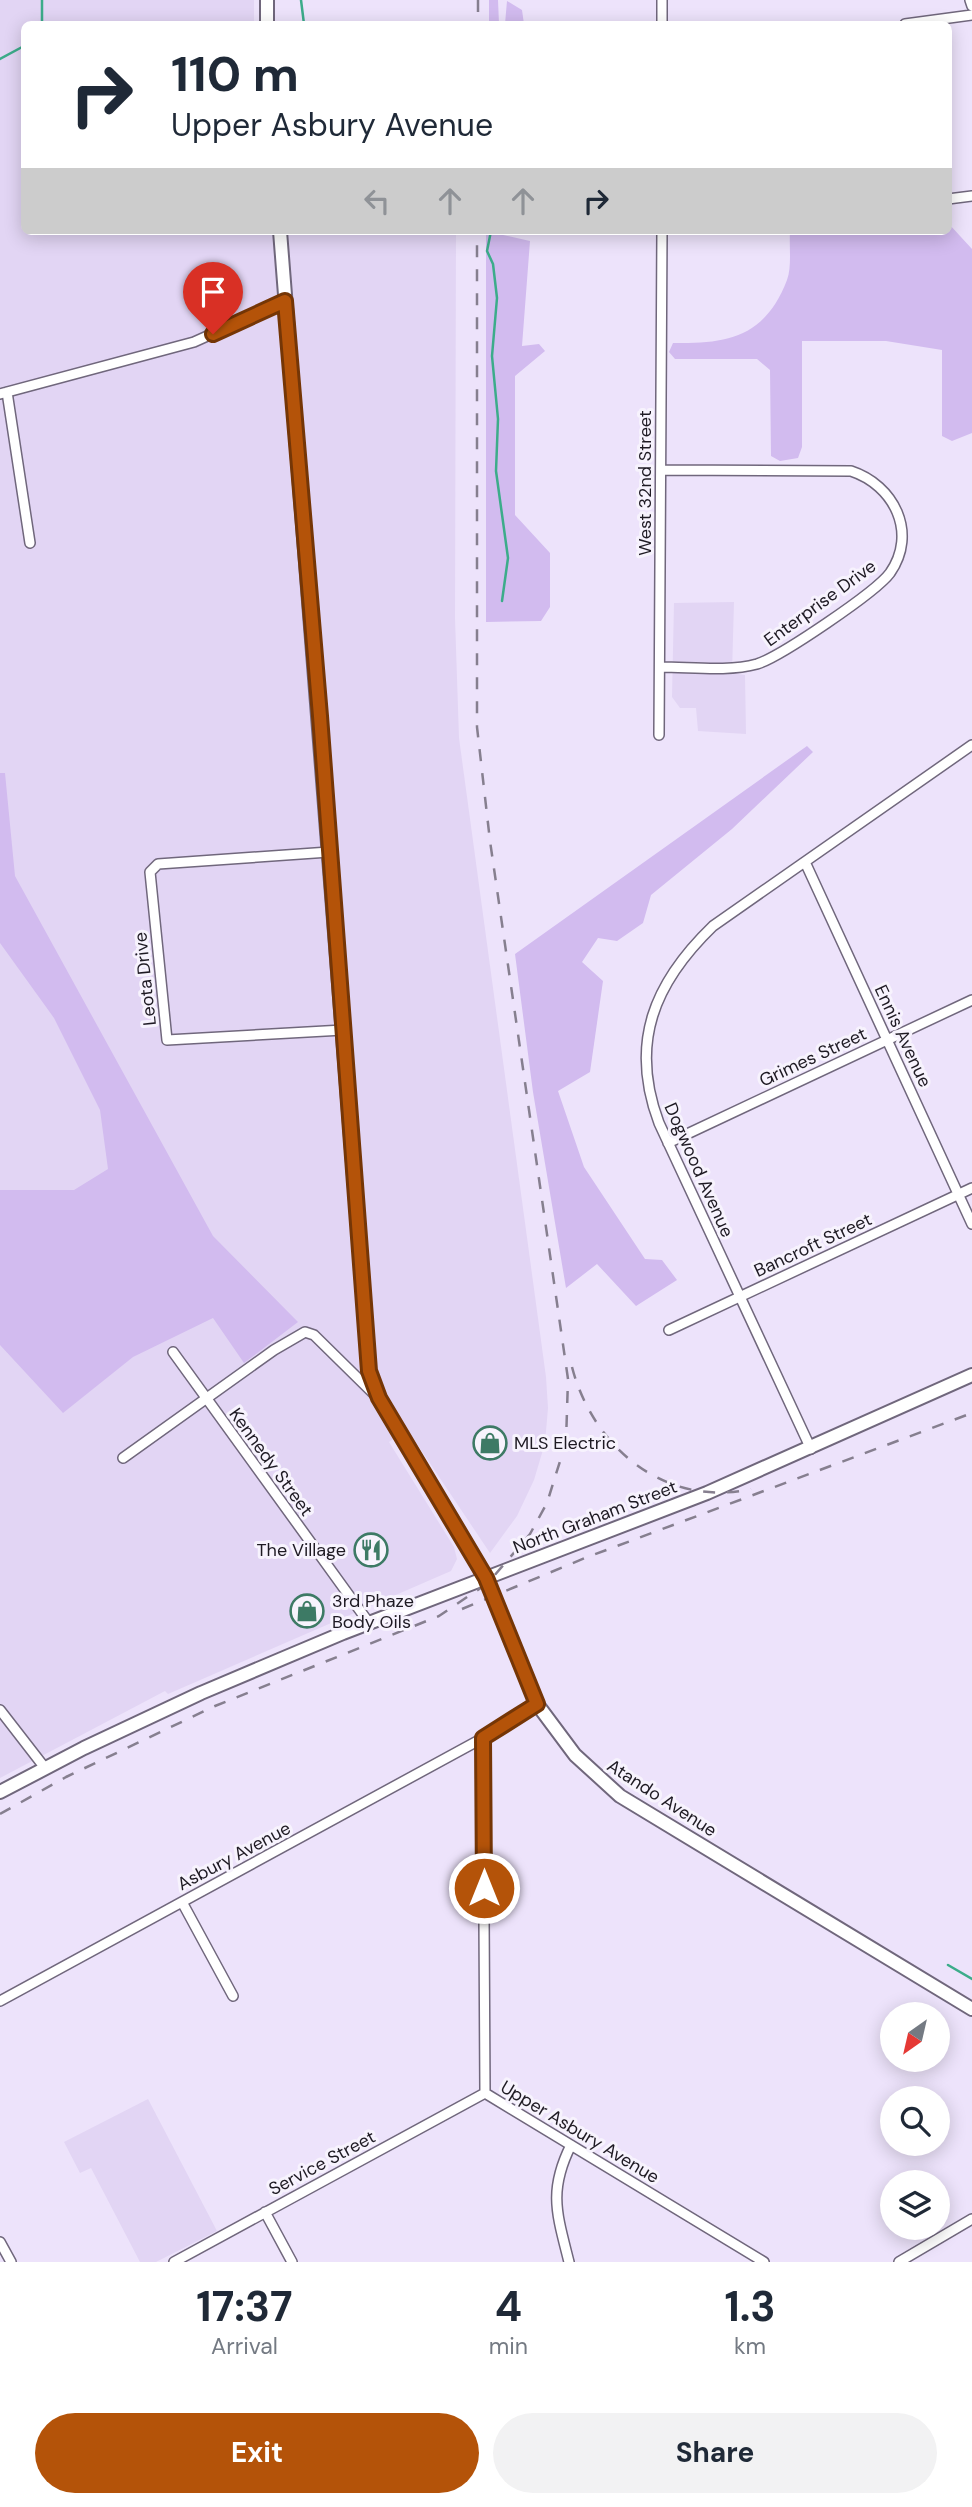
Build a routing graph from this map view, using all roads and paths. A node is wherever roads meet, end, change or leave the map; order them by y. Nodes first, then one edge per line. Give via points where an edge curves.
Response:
1 (267, 0) edge
2 (662, 0) edge
3 (971, 0) edge
4 (972, 6) edge
5 (972, 16) edge
6 (267, 21) edge
7 (662, 21) edge
8 (930, 21) edge
9 (972, 196) edge
10 (952, 198) edge
11 (280, 235) edge
12 (662, 235) edge
13 (285, 301) junction
14 (4, 393) edge
15 (660, 470) junction
16 (30, 543) dead end
17 (661, 667) junction
18 (659, 736) dead end
19 (972, 745) edge
20 (330, 852) junction
21 (805, 862) junction
22 (972, 1000) edge
23 (343, 1030) junction
24 (887, 1040) junction
25 (668, 1143) junction
26 (972, 1188) edge
27 (958, 1195) junction
28 (972, 1224) edge
29 (740, 1297) junction
30 (669, 1330) dead end
31 (173, 1352) dead end
32 (972, 1375) edge
33 (206, 1398) junction
34 (379, 1398) junction
35 (811, 1449) junction
36 (123, 1458) dead end
37 (486, 1578) junction
38 (369, 1623) junction
39 (537, 1704) junction
40 (0, 1710) edge
41 (483, 1738) junction
42 (45, 1768) junction
43 (0, 1792) edge
44 (182, 1902) junction
45 (233, 1996) dead end
46 (0, 2001) edge
47 (972, 2009) edge
48 (485, 2093) junction
49 (571, 2145) junction
50 (265, 2212) junction
51 (972, 2219) edge
52 (0, 2242) edge
53 (11, 2262) edge
54 (174, 2262) edge
55 (292, 2262) edge
56 (569, 2262) edge
57 (764, 2262) edge
58 (900, 2262) edge

1 - 6 main road
2 - 7 street
3 - 4 street
5 - 8 street
9 - 10 street
11 - 13 main road, Atando Avenue
12 - 15 street, West 32nd Street
13 - 14 street via 194,342
13 - 20 main road, Atando Avenue
14 - 16 street
15 - 17 street, West 32nd Street
15 - 17 street, Enterprise Drive via 851,471 872,480 891,499 902,539 894,566 879,584 767,660 744,666
17 - 18 street, West 32nd Street
19 - 21 street, Dogwood Avenue
20 - 23 main road, Atando Avenue
20 - 23 street, Leota Drive via 152,867 151,879 167,1040
21 - 24 street, Ennis Avenue
21 - 25 street, Dogwood Avenue via 697,942 678,964 656,1004 645,1064 652,1104
22 - 24 street, Grimes Street
23 - 34 main road, Atando Avenue via 369,1371
24 - 25 street, Grimes Street
24 - 27 street, Ennis Avenue
25 - 29 street, Dogwood Avenue
26 - 27 street, Bancroft Street
27 - 28 street, Ennis Avenue
27 - 29 street, Bancroft Street
29 - 30 street, Bancroft Street
29 - 35 street, Dogwood Avenue
31 - 33 street, Kennedy Street
32 - 35 main road, North Graham Street
33 - 34 street via 304,1332 314,1335
33 - 36 street
33 - 38 street, Kennedy Street
34 - 37 main road, Atando Avenue
35 - 37 main road, North Graham Street
37 - 38 main road, North Graham Street
37 - 39 main road, Atando Avenue
38 - 42 main road, North Graham Street via 201,1693
39 - 41 street
39 - 47 main road, Atando Avenue via 575,1755 620,1796
40 - 42 street
41 - 44 street, Asbury Avenue
41 - 48 street, Upper Asbury Avenue
42 - 43 main road, North Graham Street
44 - 45 street
44 - 46 street, Asbury Avenue
48 - 49 street, Upper Asbury Avenue
48 - 50 street, Service Street
49 - 56 street via 555,2194
49 - 57 street, Upper Asbury Avenue
50 - 54 street, Service Street
50 - 55 street
51 - 58 street
52 - 53 street

